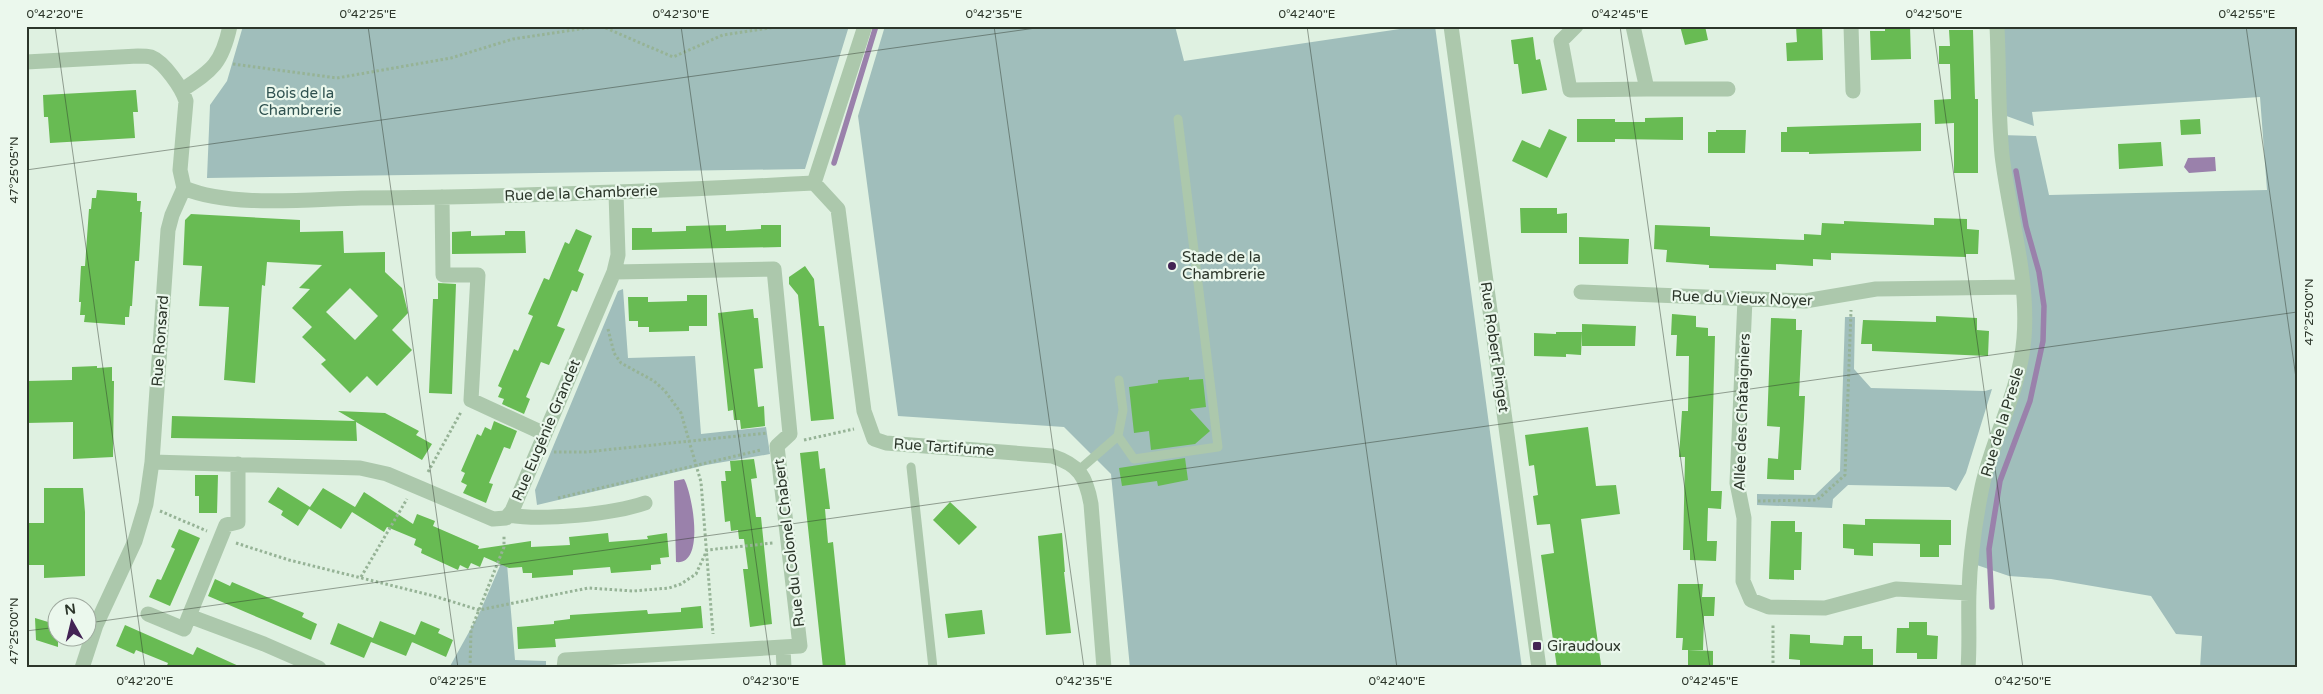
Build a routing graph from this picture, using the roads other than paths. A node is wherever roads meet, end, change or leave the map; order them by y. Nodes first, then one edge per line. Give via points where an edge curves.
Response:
1 (230, 26) edge
2 (864, 26) edge
3 (1451, 26) edge
4 (1576, 26) edge
5 (1632, 26) edge
6 (1851, 26) edge
7 (1997, 26) edge
8 (26, 62) edge
9 (1647, 89) junction
10 (1728, 89) dead end
11 (182, 90) junction
12 (1852, 91) dead end
13 (1178, 119) dead end
14 (814, 184) junction
15 (184, 188) junction
16 (616, 193) junction
17 (442, 197) junction
18 (614, 272) junction
19 (2023, 286) junction
20 (1581, 292) dead end
21 (1746, 299) junction
22 (1120, 380) dead end
23 (1118, 436) junction
24 (542, 440) junction
25 (152, 462) junction
26 (238, 464) junction
27 (911, 467) dead end
28 (1079, 470) junction
29 (645, 504) dead end
30 (507, 517) junction
31 (1969, 593) junction
32 (148, 614) dead end
33 (189, 616) junction
34 (783, 647) junction
35 (82, 668) edge
36 (319, 668) edge
37 (564, 668) edge
38 (784, 668) edge
39 (933, 668) edge
40 (1104, 668) edge
41 (1539, 668) edge
42 (1968, 668) edge

1 - 11 street via 218,62
2 - 14 street
3 - 41 street, Rue Robert Pinget
4 - 9 street via 1562,41 1570,90
5 - 9 street
6 - 12 street
7 - 19 street, Rue de la Presle via 2002,154
8 - 11 street via 151,57 163,66
9 - 10 street
11 - 15 street via 186,101 180,170
13 - 23 lane via 1218,447 1134,459
14 - 16 street, Rue de la Chambrerie
14 - 28 street, Rue Tartifume via 838,209 864,411 874,439 886,443 1052,456 1066,460
15 - 17 street, Rue de la Chambrerie via 199,194 245,199
15 - 25 street, Rue Ronsard via 168,230
16 - 17 street, Rue de la Chambrerie
16 - 18 street, Rue Eugénie Grandet via 618,255
17 - 24 street via 443,275 478,275 471,400
18 - 24 street, Rue Eugénie Grandet
18 - 34 street, Rue du Colonel Chabert via 774,268 790,434 781,442 800,646
19 - 21 street, Rue du Vieux Noyer via 1876,289 1806,301
19 - 31 street, Rue de la Presle via 2024,338 2020,365 1982,487 1974,530
20 - 21 street, Rue du Vieux Noyer
21 - 31 street, Allée des Châtaigniers via 1737,484 1744,518 1743,581 1751,600 1774,607 1825,608 1896,589
22 - 23 lane via 1123,410
23 - 28 lane
24 - 30 street, Rue Eugénie Grandet
25 - 26 street, Rue Eugénie Grandet
25 - 35 street, Rue Ronsard via 146,504 135,541 96,626
26 - 30 street, Rue Eugénie Grandet via 375,470 493,519
26 - 33 street via 238,522 226,524
27 - 39 lane
28 - 40 street via 1087,485 1091,504
29 - 30 street via 617,511
31 - 42 street, Rue de la Presle
32 - 33 street via 184,629
33 - 36 street
34 - 37 street via 565,660
34 - 38 street, Rue du Colonel Chabert

